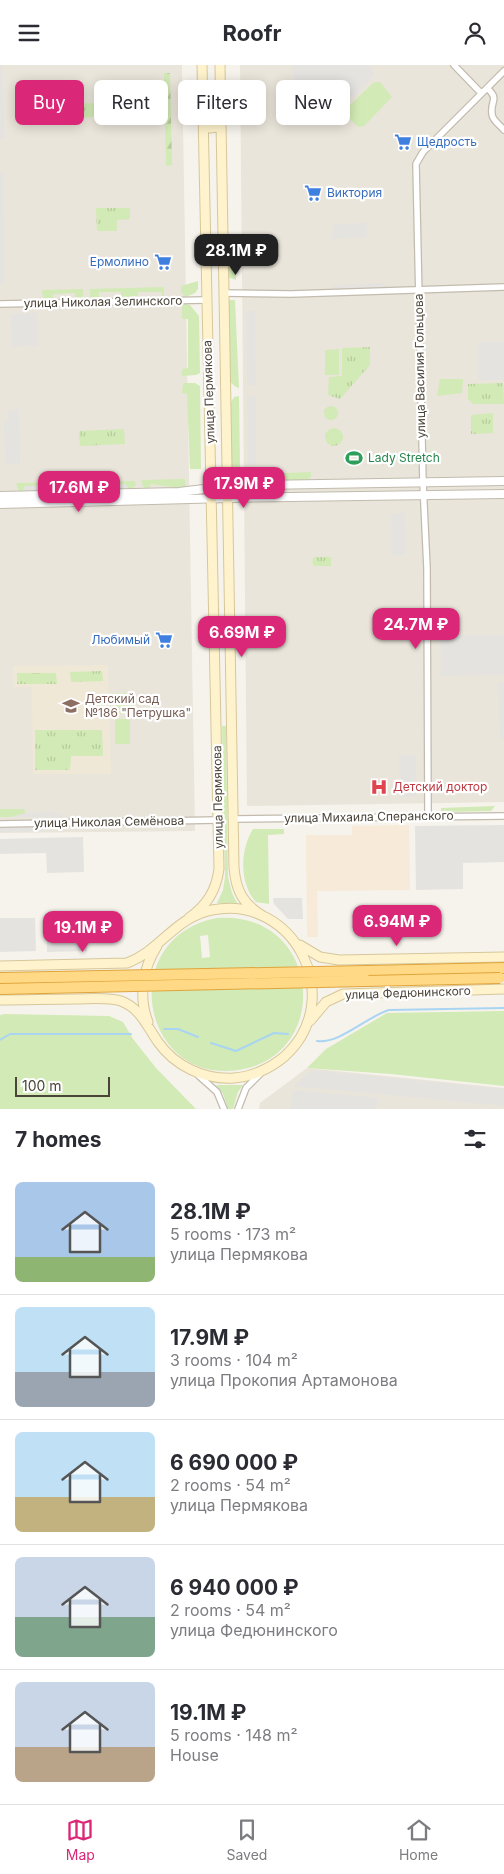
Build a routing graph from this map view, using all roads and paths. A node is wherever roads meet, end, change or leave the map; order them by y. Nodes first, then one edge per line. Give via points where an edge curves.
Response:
1 (202, 65) edge
2 (220, 65) edge
3 (454, 65) edge
4 (504, 71) edge
5 (202, 80) edge
6 (220, 80) edge
7 (487, 88) junction
8 (481, 93) junction
9 (203, 125) edge
10 (206, 125) edge
11 (218, 125) edge
12 (221, 125) edge
13 (504, 130) edge
14 (222, 140) junction
15 (203, 141) junction
16 (504, 287) edge
17 (418, 290) junction
18 (224, 293) junction
19 (206, 300) junction
20 (0, 304) edge
21 (504, 481) edge
22 (423, 483) junction
23 (227, 487) junction
24 (212, 488) junction
25 (504, 494) edge
26 (0, 496) edge
27 (423, 496) junction
28 (212, 498) junction
29 (228, 498) junction
30 (0, 504) edge
31 (504, 816) edge
32 (428, 817) junction
33 (233, 819) junction
34 (218, 820) junction
35 (0, 824) edge
36 (264, 916) junction
37 (188, 918) junction
38 (289, 935) junction
39 (165, 936) junction
40 (504, 957) edge
41 (0, 966) edge
42 (502, 973) edge
43 (0, 978) edge
44 (0, 989) edge
45 (504, 989) edge
46 (0, 1000) edge
47 (154, 1035) junction
48 (300, 1036) junction
49 (272, 1065) junction
50 (186, 1067) junction
51 (224, 1109) edge
52 (238, 1109) edge

1 - 5 main road, улица Пермякова
2 - 6 main road, улица Пермякова
3 - 8 street
4 - 7 street, улица Василия Гольцова
7 - 8 street, улица Василия Гольцова
7 - 13 street via 494,94 493,118
8 - 17 street, улица Василия Гольцова via 418,160
9 - 15 main road, улица Пермякова
10 - 11 main road via 210,129
12 - 14 main road, улица Пермякова
14 - 15 main road via 212,133
14 - 18 main road, улица Пермякова
15 - 19 main road, улица Пермякова
16 - 17 street
17 - 18 street
17 - 22 street, улица Василия Гольцова
18 - 23 main road, улица Пермякова
19 - 20 street, улица Николая Зелинского
19 - 24 main road, улица Пермякова
21 - 22 street
22 - 23 street
22 - 27 street, улица Василия Гольцова
23 - 24 street
23 - 29 main road, улица Пермякова
24 - 26 street via 179,493
24 - 28 main road, улица Пермякова
25 - 27 street
27 - 29 street
27 - 32 street, улица Василия Гольцова via 427,569
28 - 29 street
28 - 30 street
28 - 34 main road, улица Пермякова
29 - 33 main road, улица Пермякова
31 - 32 street, улица Михаила Сперанского
32 - 33 street, улица Михаила Сперанского
33 - 36 main road, улица Пермякова via 238,891 245,903
34 - 35 street, улица Николая Семёнова
34 - 37 main road, улица Пермякова via 219,869 216,885 207,903
36 - 37 main road via 226,908
36 - 38 main road
37 - 39 main road
38 - 40 main road via 307,950 333,960
38 - 48 main road via 305,958 312,983 311,1008
39 - 41 main road via 140,957 127,963
39 - 47 main road via 152,955 143,985 144,1009
42 - 43 highway, bridge
42 - 44 highway, bridge
45 - 48 main road, улица Федюнинского via 343,994 321,1006
46 - 47 main road via 121,1001 137,1011
47 - 50 main road via 171,1056
48 - 49 main road
49 - 50 main road via 254,1074 229,1078 204,1075
49 - 52 street via 246,1087
50 - 51 street via 214,1089

